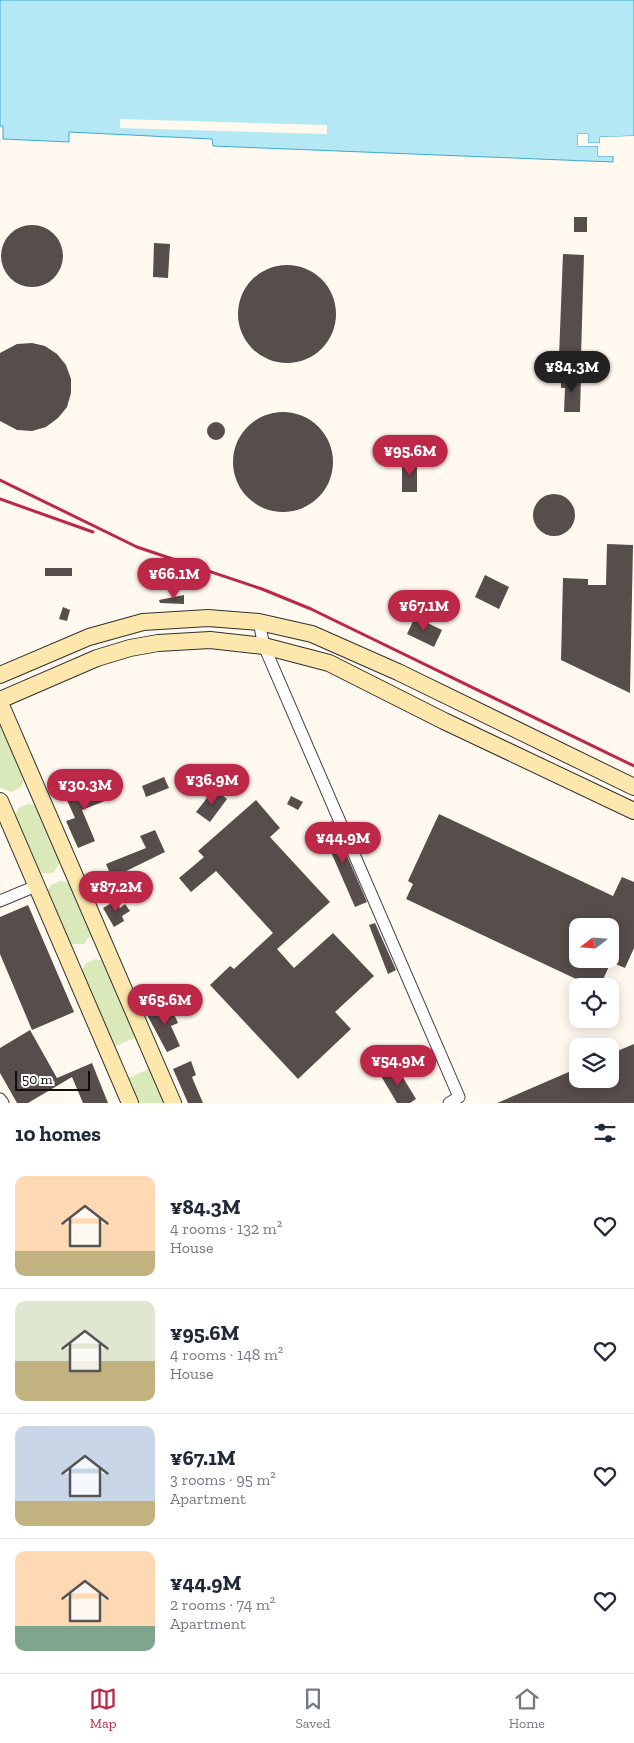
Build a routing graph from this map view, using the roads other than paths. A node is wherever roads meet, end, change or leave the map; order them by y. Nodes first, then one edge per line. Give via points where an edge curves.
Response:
1 (259, 622) junction
2 (264, 646) junction
3 (0, 676) edge
4 (0, 702) edge
5 (634, 787) edge
6 (0, 801) edge
7 (634, 810) edge
8 (36, 886) junction
9 (0, 901) edge
10 (0, 1099) edge
11 (457, 1101) edge
12 (3, 1103) edge
13 (130, 1103) edge
14 (173, 1103) edge

1 - 2 street
1 - 3 street via 208,618 143,622 89,637
1 - 5 street via 312,634 398,672
2 - 4 street via 210,640 130,648 97,658
2 - 7 street via 329,663
2 - 11 street
4 - 14 street
6 - 8 street
8 - 9 street
8 - 13 street
10 - 12 street

